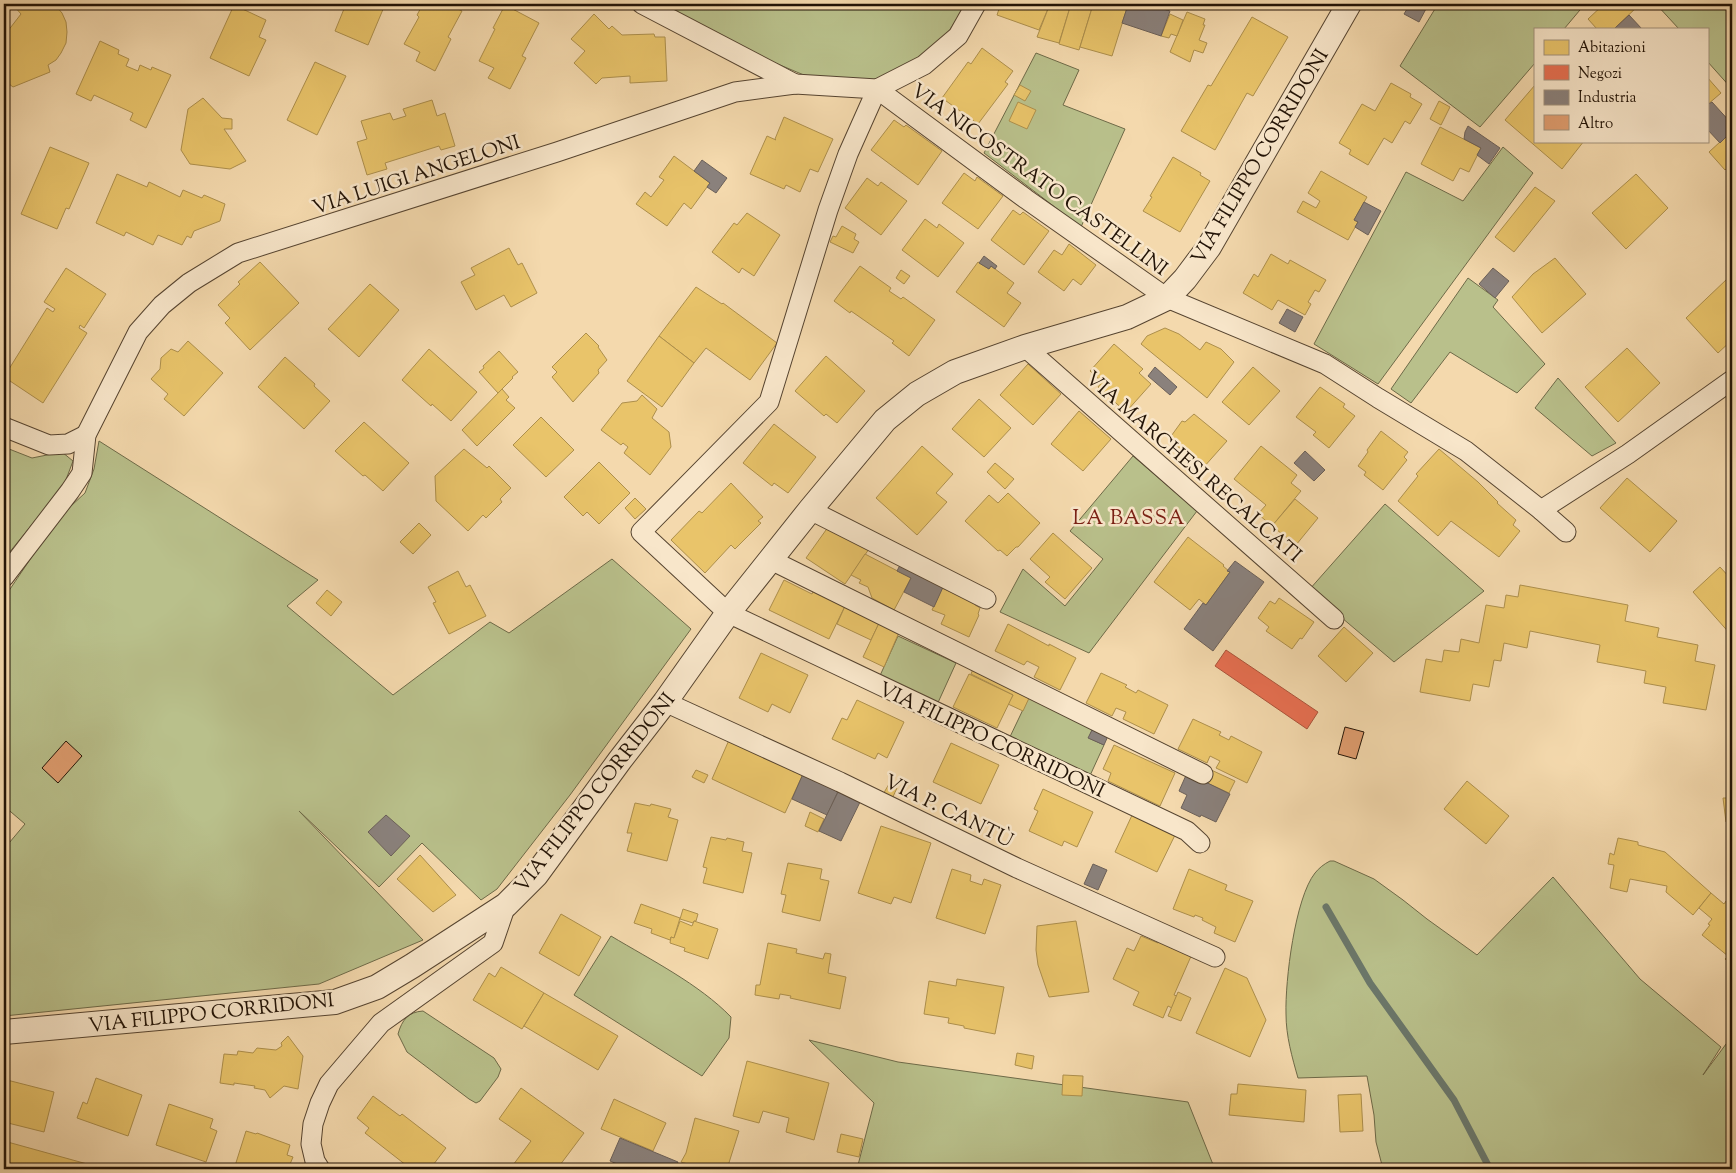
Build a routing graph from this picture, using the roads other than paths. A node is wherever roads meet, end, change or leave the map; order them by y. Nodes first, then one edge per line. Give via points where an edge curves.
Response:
1 (642, 4) edge
2 (976, 4) edge
3 (1350, 4) edge
4 (795, 84) junction
5 (877, 89) junction
6 (1167, 298) junction
7 (1025, 347) junction
8 (1732, 380) edge
9 (4, 427) edge
10 (86, 435) junction
11 (810, 510) junction
12 (1541, 510) junction
13 (1566, 532) dead end
14 (771, 560) junction
15 (4, 577) edge
16 (986, 599) dead end
17 (728, 613) junction
18 (1334, 619) dead end
19 (665, 702) junction
20 (1203, 774) dead end
21 (1200, 843) dead end
22 (506, 905) junction
23 (1215, 957) dead end
24 (4, 1032) edge
25 (320, 1169) edge

1 - 4 street
2 - 5 street via 958,36 924,65
3 - 6 street, VIA FILIPPO CORRIDONI via 1209,247
4 - 5 street, VIA LUIGI ANGELONI
4 - 10 street, VIA LUIGI ANGELONI via 736,92 238,253 188,283 162,304 138,332
5 - 6 street, VIA NICOSTRATO CASTELLINI
5 - 17 street via 828,210 769,402 641,532
6 - 7 street, VIA FILIPPO CORRIDONI via 1127,317
6 - 12 street, VIA NICOSTRATO CASTELLINI via 1324,364 1466,451
7 - 11 street, VIA FILIPPO CORRIDONI via 955,372 917,394 885,420
7 - 18 street, VIA MARCHESI RECALCATI
8 - 12 street via 1628,454
9 - 10 street via 49,445 68,444
10 - 15 street, VIA LUIGI ANGELONI via 82,472
11 - 14 street, VIA FILIPPO CORRIDONI
11 - 16 street
12 - 13 street, VIA NICOSTRATO CASTELLINI
14 - 17 street, VIA FILIPPO CORRIDONI
14 - 20 street
17 - 19 street, VIA FILIPPO CORRIDONI
17 - 21 street, VIA FILIPPO CORRIDONI via 1187,831
19 - 22 street, VIA FILIPPO CORRIDONI via 536,875
19 - 23 street, VIA P. CANTÙ via 1017,868
22 - 24 street, VIA FILIPPO CORRIDONI via 377,987 335,1002
22 - 25 street via 493,943 381,1023 329,1084 312,1131 311,1144

